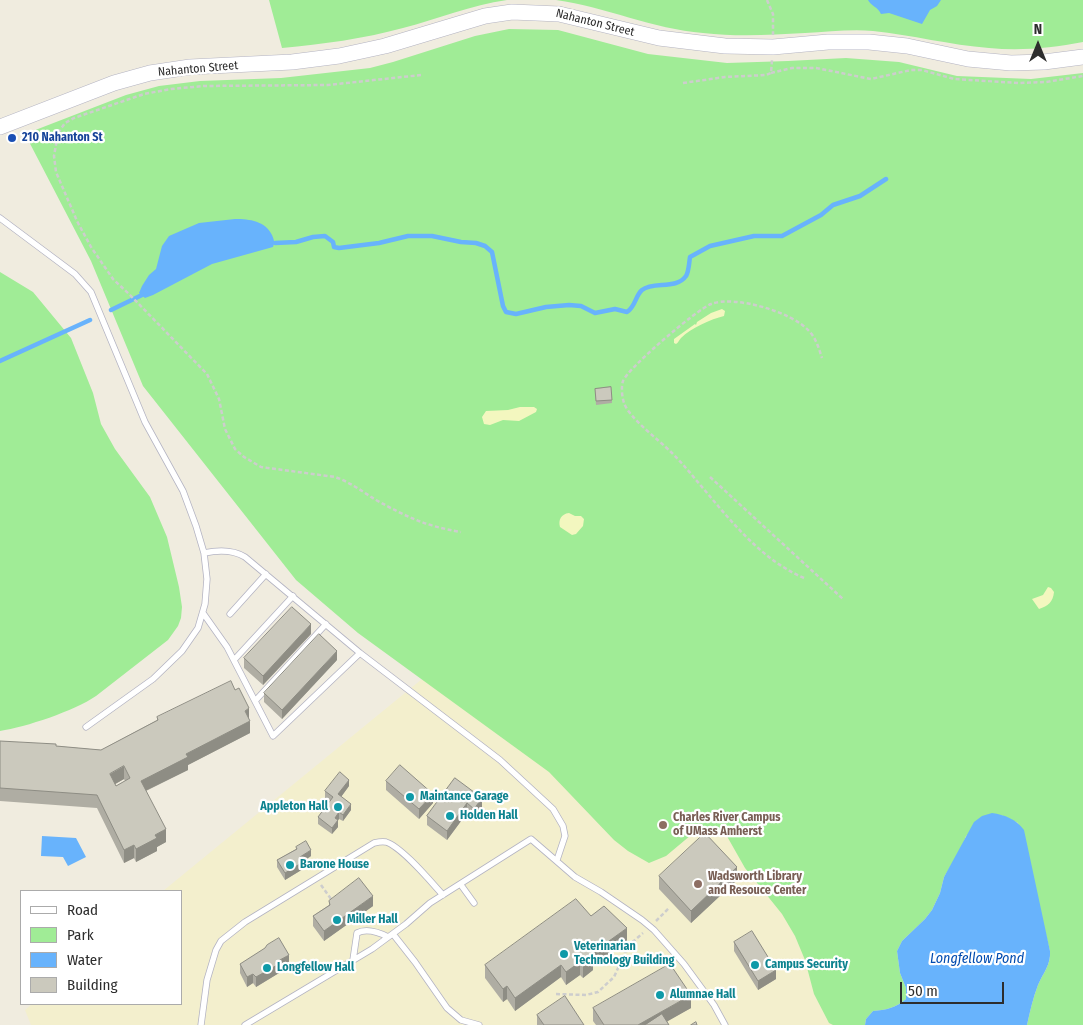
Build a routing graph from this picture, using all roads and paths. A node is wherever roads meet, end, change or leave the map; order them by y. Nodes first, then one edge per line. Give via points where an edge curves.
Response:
1 (1083, 57) edge
2 (770, 72) dead end
3 (421, 75) dead end
4 (1083, 76) edge
5 (0, 127) edge
6 (0, 213) edge
7 (0, 218) edge
8 (11, 226) junction
9 (822, 358) dead end
10 (710, 477) dead end
11 (460, 532) dead end
12 (204, 553) junction
13 (266, 574) junction
14 (804, 578) dead end
15 (293, 596) junction
16 (844, 600) dead end
17 (203, 613) junction
18 (230, 614) dead end
19 (326, 624) junction
20 (360, 653) junction
21 (234, 660) junction
22 (255, 701) junction
23 (86, 727) dead end
24 (557, 860) junction
25 (315, 878) junction
26 (461, 885) junction
27 (443, 895) junction
28 (331, 899) edge
29 (474, 904) dead end
30 (670, 908) dead end
31 (650, 927) junction
32 (390, 935) junction
33 (354, 960) junction
34 (556, 994) dead end
35 (564, 994) junction
36 (569, 1002) edge
37 (201, 1025) edge
38 (245, 1025) edge
39 (479, 1025) edge
40 (725, 1025) edge

1 - 5 main road, Nahanton Street via 1011,63 869,42 762,47 699,44 646,36 578,17 512,12 485,16 393,44 339,56 284,63 196,66 150,73 114,83
2 - 4 path via 816,68 871,78 922,70 954,79 1018,83
3 - 11 path via 328,85 184,87 144,94 65,123 58,133 54,156 56,172 76,221 113,279 208,374 219,399 225,429 235,449 261,467 344,480 423,524
6 - 8 lane
7 - 8 lane
8 - 12 lane via 75,274 91,292 145,422 182,491
9 - 14 path via 810,331 801,324 759,306 725,302 710,305 690,316 622,382 624,402 631,413 684,466 751,543 779,565
10 - 16 path
12 - 13 lane via 235,552
12 - 17 lane via 207,588
13 - 15 lane
13 - 18 lane
15 - 19 lane
15 - 21 lane
17 - 21 lane
17 - 23 lane via 198,628 182,652 153,679
19 - 20 lane
19 - 22 lane
20 - 22 lane via 273,736
20 - 24 lane via 500,760 553,809 565,836
21 - 22 lane
24 - 26 lane via 531,839
24 - 31 lane via 575,877
25 - 27 lane via 374,843 383,841 403,854
25 - 28 path
25 - 37 lane via 221,940 207,980
26 - 27 lane
26 - 29 lane
27 - 32 lane
30 - 31 path
31 - 35 path via 628,946 614,977 598,992
31 - 40 lane via 684,964
32 - 33 lane
32 - 33 lane via 369,931 357,933
32 - 39 lane via 415,962 447,1008 461,1020
33 - 38 lane
34 - 35 path
35 - 36 path

